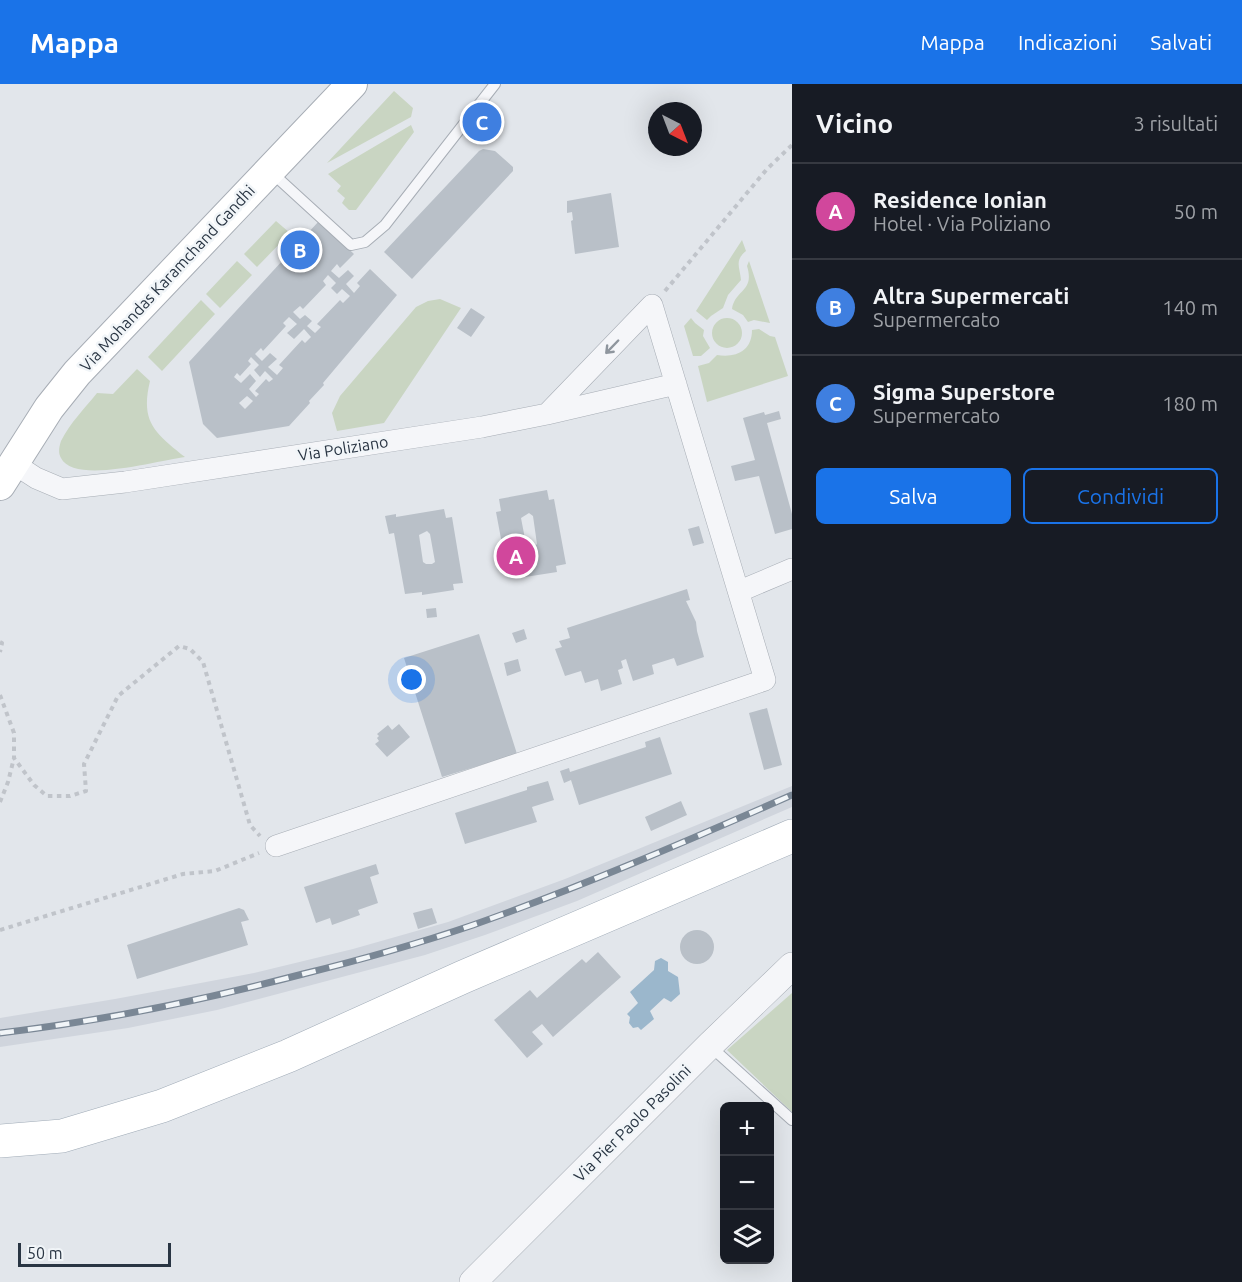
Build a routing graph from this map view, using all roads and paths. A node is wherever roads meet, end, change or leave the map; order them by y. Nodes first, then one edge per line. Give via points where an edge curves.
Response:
1 (352, 84) edge
2 (495, 84) edge
3 (792, 144) edge
4 (269, 170) junction
5 (652, 305) junction
6 (676, 384) junction
7 (547, 414) junction
8 (7, 474) edge
9 (792, 568) edge
10 (740, 591) junction
11 (0, 642) edge
12 (0, 652) edge
13 (0, 696) edge
14 (14, 758) junction
15 (0, 802) edge
16 (792, 836) edge
17 (281, 844) junction
18 (0, 930) edge
19 (792, 966) edge
20 (710, 1045) junction
21 (792, 1120) edge
22 (0, 1141) edge
23 (473, 1282) edge

1 - 4 main road, Via Mohandas Karamchand Gandhi
2 - 4 lane via 385,225 365,242 351,245
3 - 5 path
4 - 8 main road, Via Mohandas Karamchand Gandhi via 77,373 49,408
5 - 6 street
5 -> 7 street
6 - 7 street, Via Poliziano
6 - 10 street
7 - 8 street, Via Poliziano via 125,482 62,489 36,478
9 - 10 street
10 - 17 street via 765,680
11 - 12 path
13 - 14 path via 15,733
14 - 15 path
14 - 17 path via 47,796 86,791 84,764 118,696 179,645 190,649 203,662 250,825 261,837
16 - 22 main road via 288,1056 162,1106 62,1136
17 - 18 path via 215,871 183,874
19 - 20 street, Via Pier Paolo Pasolini
20 - 21 lane
20 - 23 street, Via Pier Paolo Pasolini

